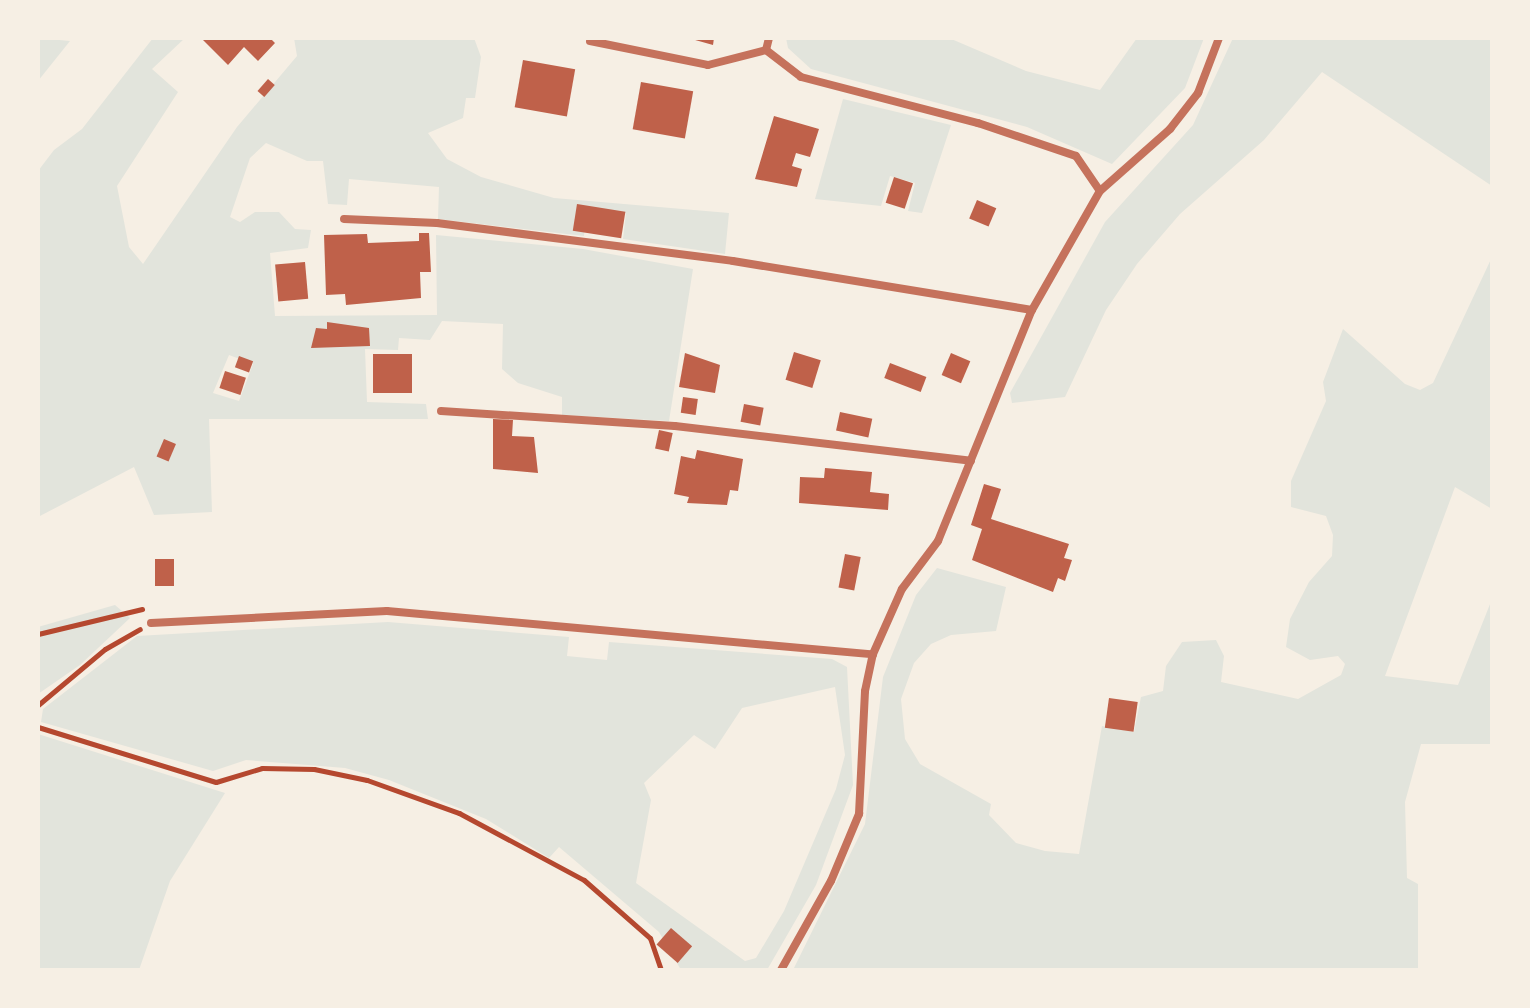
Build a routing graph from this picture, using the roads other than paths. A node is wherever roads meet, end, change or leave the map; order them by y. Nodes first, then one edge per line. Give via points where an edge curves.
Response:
1 (769, 38) edge
2 (1219, 38) edge
3 (590, 41) dead end
4 (766, 50) junction
5 (1100, 191) junction
6 (344, 219) dead end
7 (1032, 310) junction
8 (441, 411) dead end
9 (971, 461) junction
10 (151, 623) road end
11 (873, 654) junction
12 (781, 970) edge

1 - 4 street
2 - 5 street via 1198,93 1170,129
3 - 4 street via 708,65
4 - 5 street via 801,77 978,123 1076,156
5 - 7 street
6 - 7 street via 437,223 733,261
7 - 9 street
8 - 9 street via 675,426
9 - 11 street via 938,541 902,589
10 - 11 street via 387,611
11 - 12 street via 865,691 859,814 831,881

